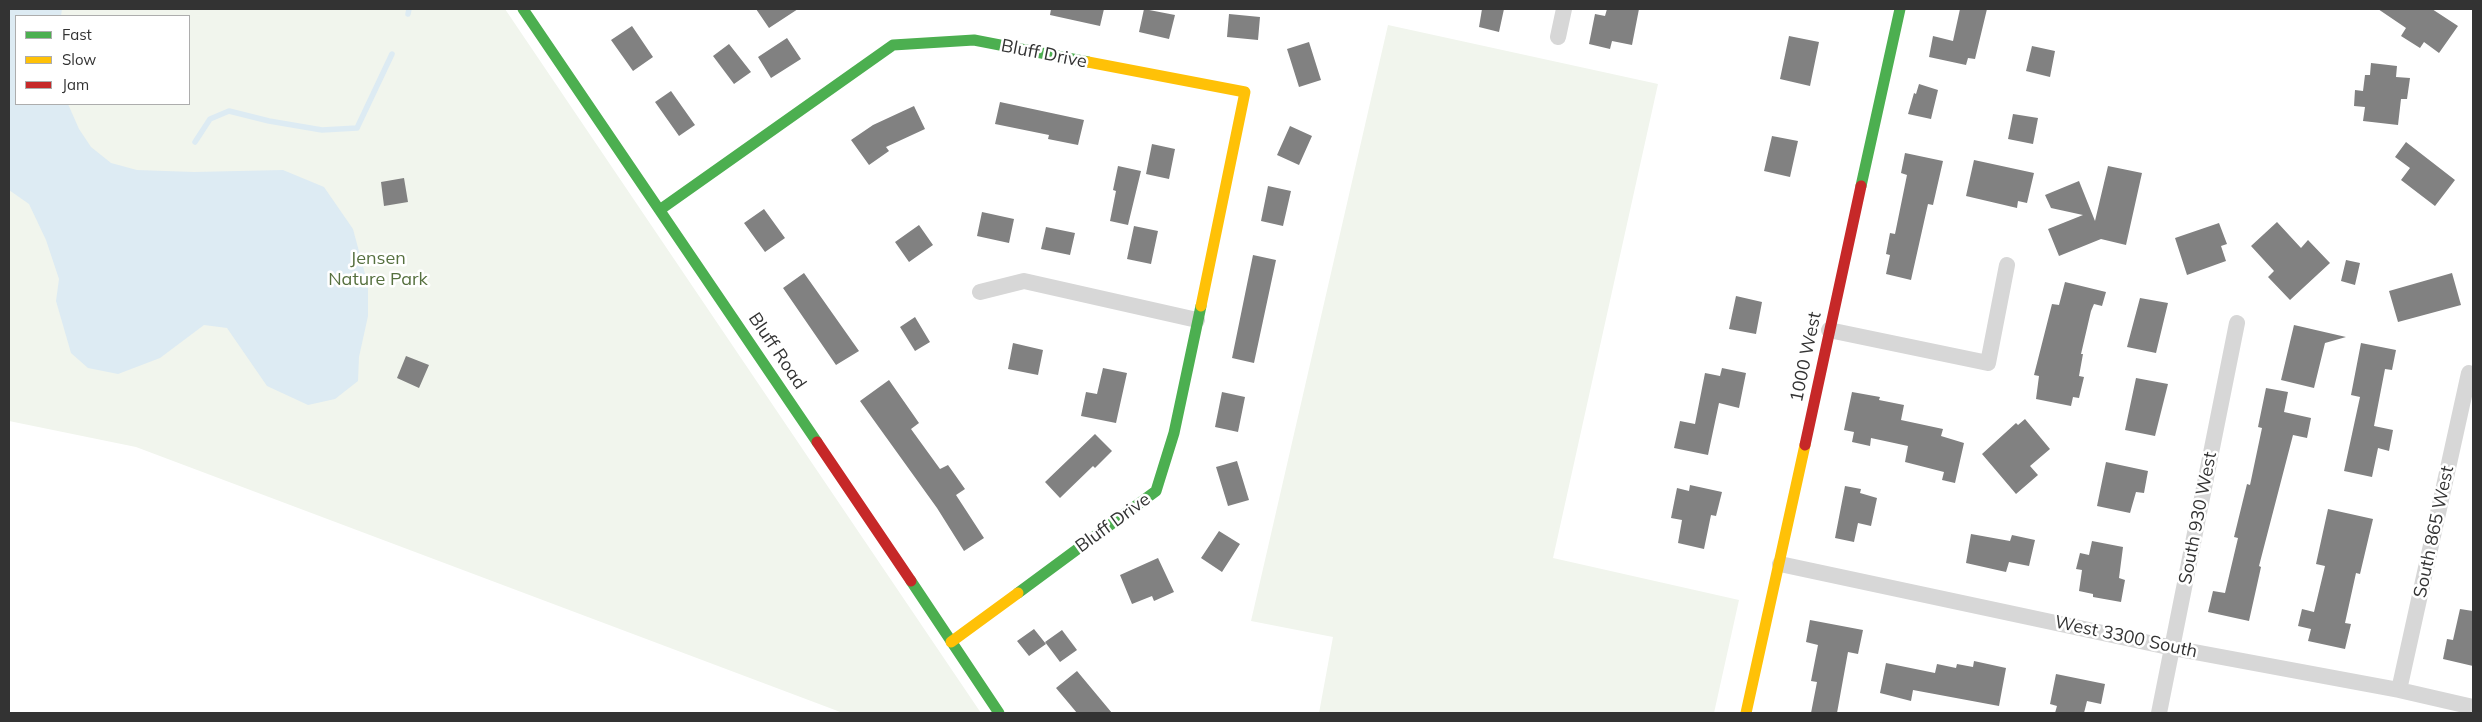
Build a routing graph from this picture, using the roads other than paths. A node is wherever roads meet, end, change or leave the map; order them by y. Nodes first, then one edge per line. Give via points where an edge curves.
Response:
1 (523, 9) edge
2 (1564, 9) edge
3 (1900, 9) edge
4 (1558, 37) dead end
5 (661, 209) junction
6 (2007, 265) dead end
7 (980, 292) dead end
8 (1197, 320) junction
9 (2237, 323) dead end
10 (1830, 330) junction
11 (2469, 373) dead end
12 (1780, 564) junction
13 (951, 642) junction
14 (2173, 648) junction
15 (2399, 690) junction
16 (2473, 707) edge
17 (999, 713) edge
18 (1746, 713) edge
19 (2159, 713) edge

1 - 5 main road, Bluff Road
2 - 4 street
3 - 10 main road, 1000 West
5 - 8 main road, Bluff Drive via 894,45 974,40 1245,92
5 - 13 main road, Bluff Road
6 - 10 street via 1988,363
7 - 8 street via 1024,281
8 - 13 main road, Bluff Drive via 1174,433 1156,491
9 - 14 street, South 930 West
10 - 12 main road, 1000 West
11 - 15 street, South 865 West
12 - 14 street, West 3300 South
12 - 18 main road, 1000 West
13 - 17 main road, Bluff Road
14 - 15 street, West 3300 South
14 - 19 street, South 930 West
15 - 16 street, West 3300 South

